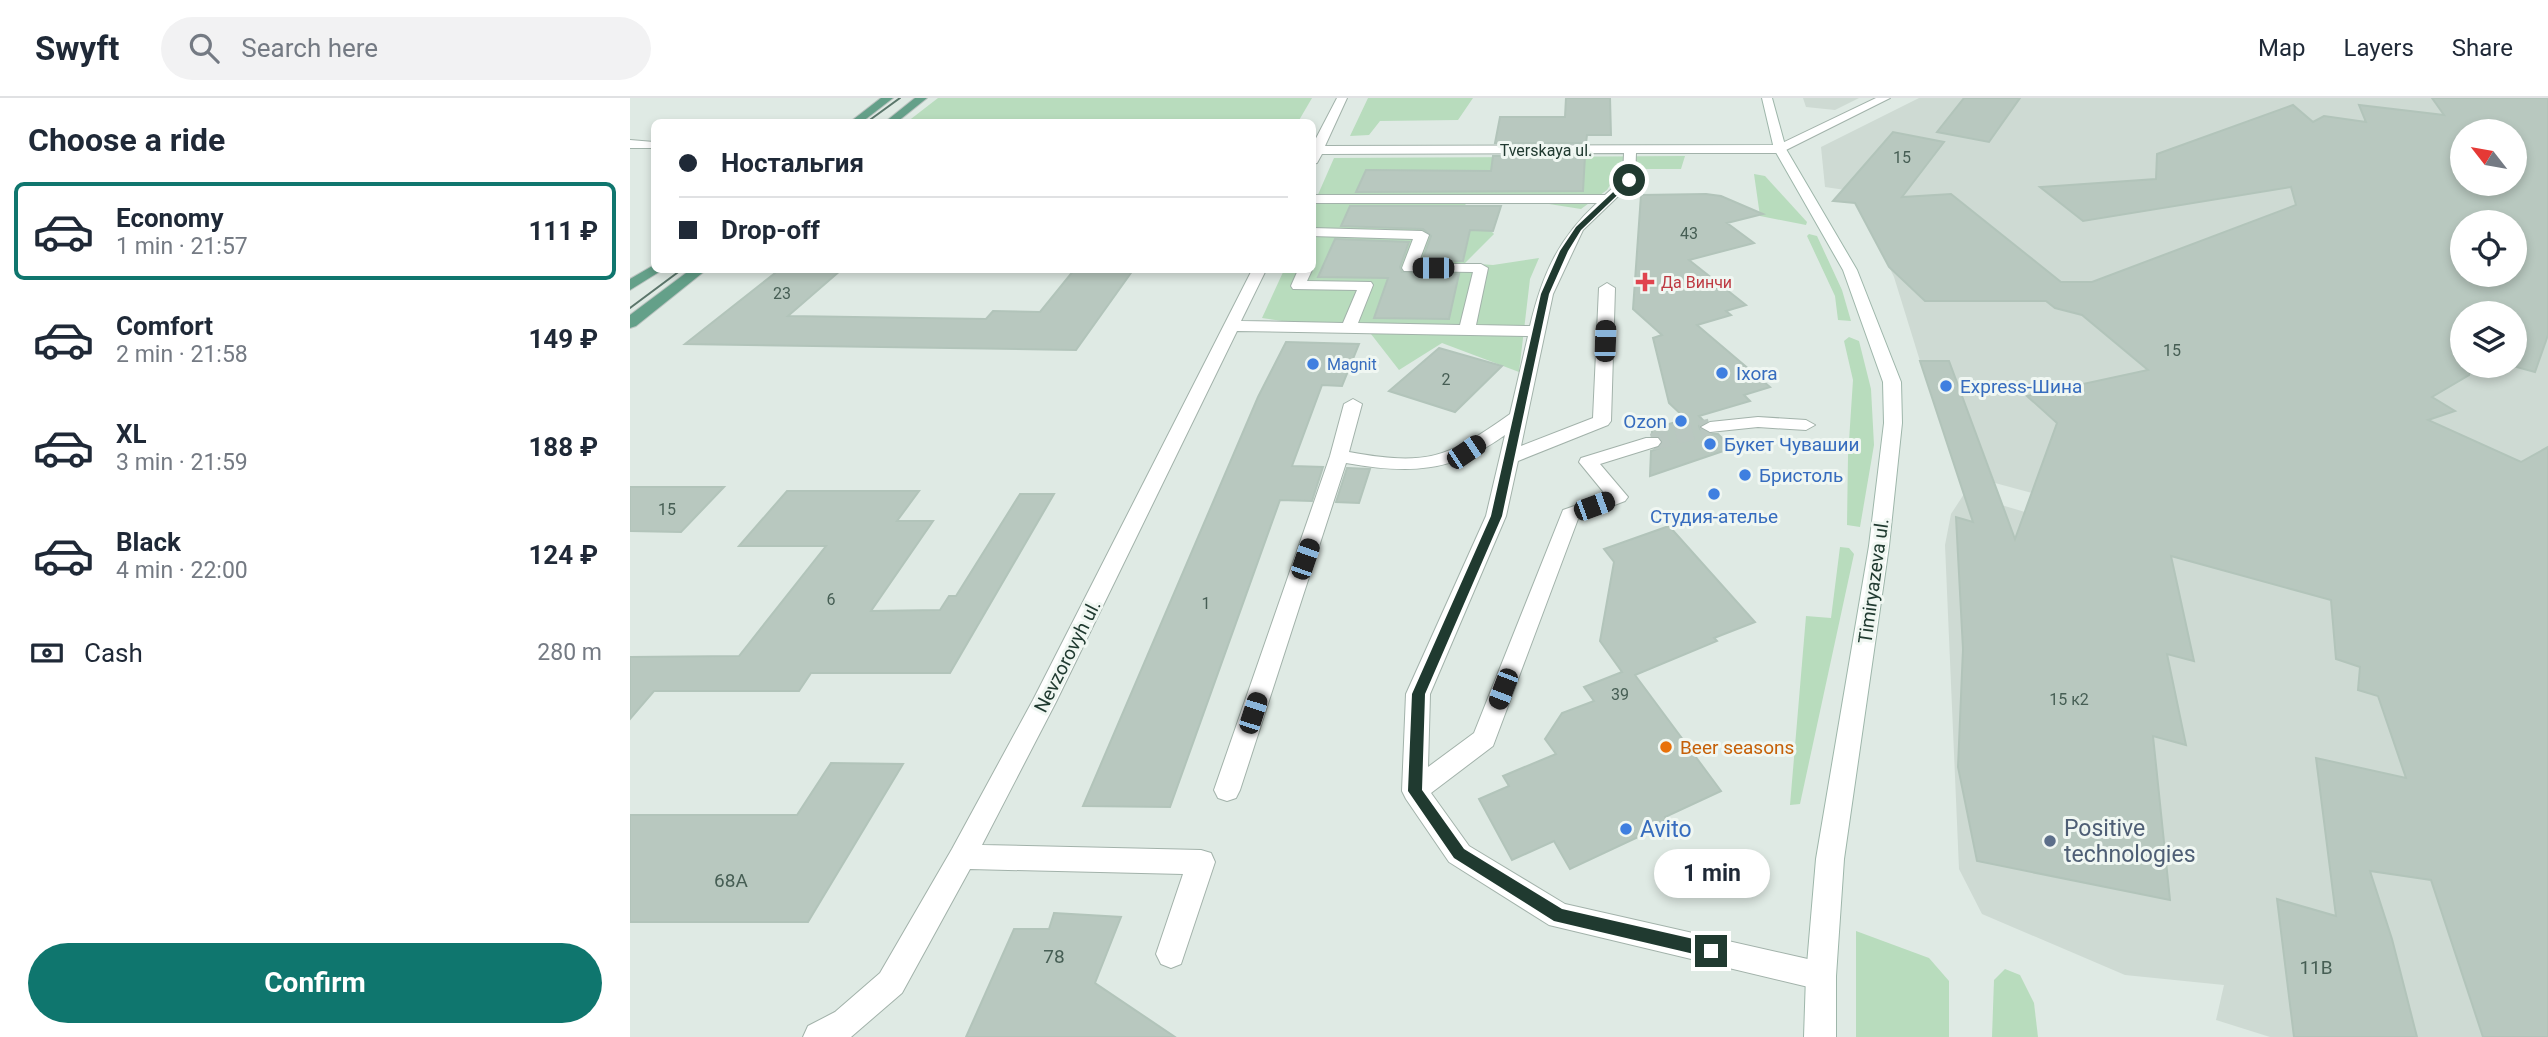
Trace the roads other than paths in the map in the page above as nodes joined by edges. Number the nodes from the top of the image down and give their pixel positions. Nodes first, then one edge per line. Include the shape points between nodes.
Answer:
1 (888, 98) edge
2 (922, 98) edge
3 (1342, 98) edge
4 (1767, 98) edge
5 (1885, 98) edge
6 (859, 119) edge
7 (894, 119) edge
8 (630, 144) edge
9 (651, 145) edge
10 (1780, 149) junction
11 (1316, 150) edge
12 (1630, 150) junction
13 (1316, 154) edge
14 (1316, 199) edge
15 (1609, 199) junction
16 (1317, 236) edge
17 (651, 271) edge
18 (695, 273) edge
19 (1258, 273) edge
20 (1304, 273) edge
21 (630, 286) edge
22 (1606, 288) dead end
23 (630, 323) edge
24 (1231, 326) junction
25 (1348, 330) junction
26 (1467, 330) junction
27 (1538, 331) junction
28 (1353, 404) dead end
29 (1520, 415) junction
30 (1806, 425) dead end
31 (1710, 427) tunnel mouth
32 (1652, 442) tunnel mouth
33 (1339, 456) junction
34 (1510, 457) junction
35 (1227, 790) dead end
36 (1415, 791) junction
37 (962, 857) junction
38 (1171, 954) dead end
39 (1821, 976) junction
40 (833, 1030) edge
41 (1820, 1037) edge

1 - 6 main road
2 - 7 main road
3 - 11 street
4 - 10 street, Timiryazeva ul.
5 - 10 street
8 - 9 street
10 - 12 street, Tverskaya ul.
10 - 39 street, Timiryazeva ul. via 1850,270 1892,382 1893,424 1879,546 1830,859
12 - 13 street, Tverskaya ul.
12 - 15 street via 1629,180
14 - 15 street
15 - 27 street via 1578,228 1564,251 1545,294
16 - 26 street via 1422,235 1409,268 1481,268
17 - 21 main road
18 - 23 main road
19 - 24 street, Nevzorovyh ul.
20 - 25 street via 1298,286 1366,285
22 - 34 street via 1602,421
24 - 25 street
24 - 37 street, Nevzorovyh ul.
25 - 26 street
26 - 27 street
27 - 29 street
28 - 33 street
29 - 33 street via 1466,452 1422,465 1387,465
29 - 34 street
30 - 31 street via 1758,422
32 - 36 street via 1588,462 1618,497 1570,515 1483,739
33 - 35 street
34 - 36 street via 1496,516 1418,694
36 - 39 street via 1459,854 1559,916
37 - 38 street via 1201,862
37 - 40 street, Nevzorovyh ul. via 891,983
39 - 41 street, Timiryazeva ul.

